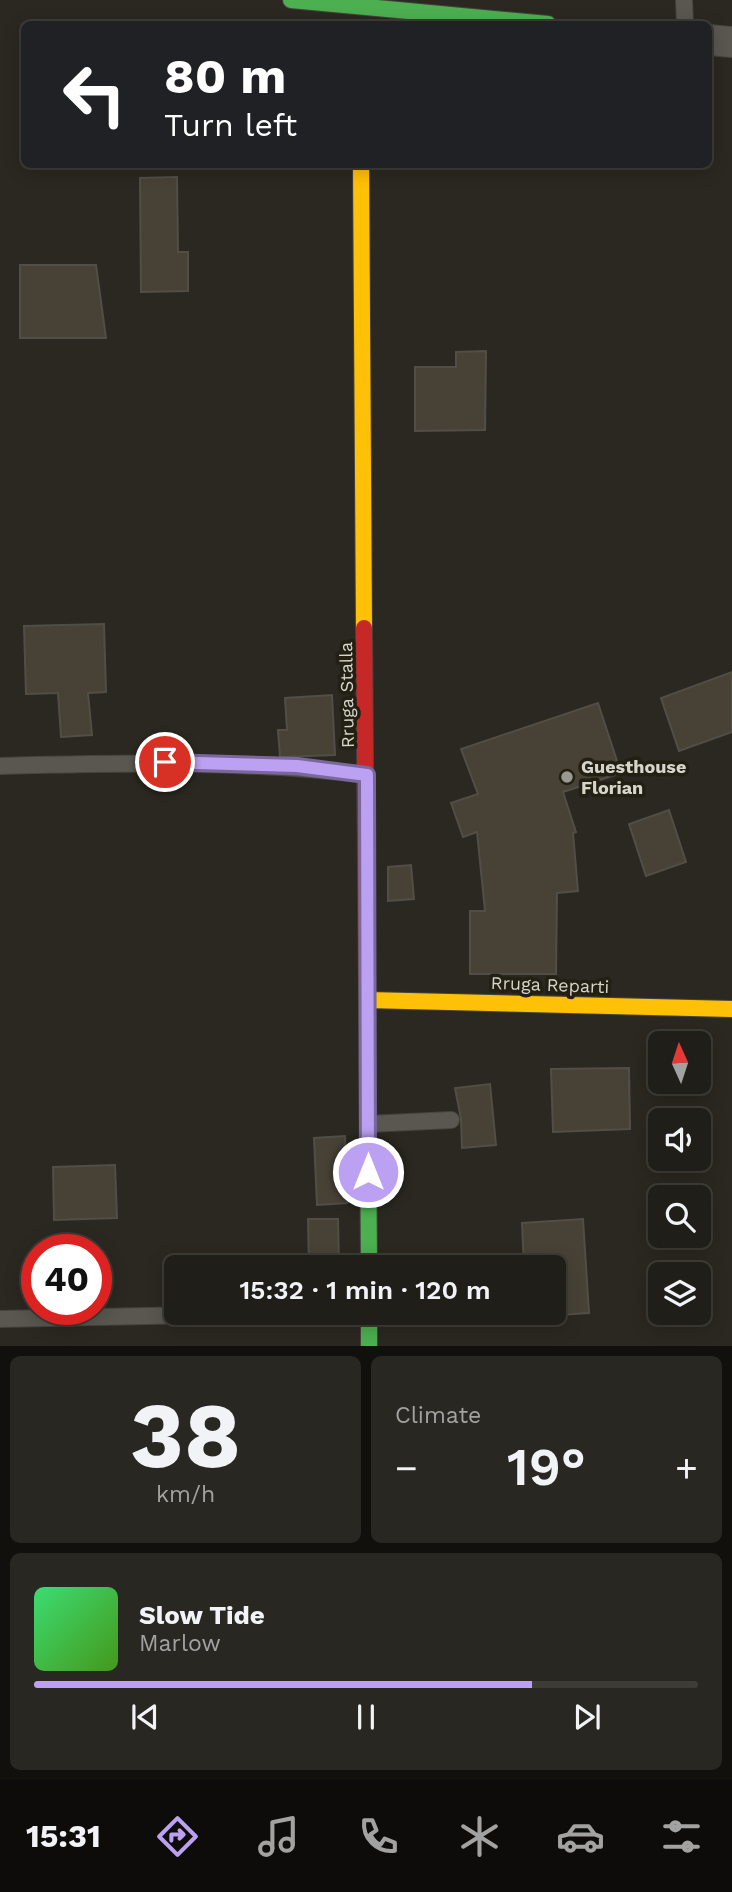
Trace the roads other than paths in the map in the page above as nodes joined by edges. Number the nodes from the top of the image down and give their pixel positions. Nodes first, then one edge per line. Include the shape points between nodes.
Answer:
1 (291, 0) edge
2 (684, 0) edge
3 (371, 9) edge
4 (513, 21) edge
5 (685, 21) edge
6 (712, 40) edge
7 (732, 42) edge
8 (361, 168) edge
9 (0, 766) edge
10 (367, 775) junction
11 (367, 1000) junction
12 (732, 1009) edge
13 (451, 1120) dead end
14 (368, 1124) junction
15 (369, 1255) edge
16 (164, 1316) edge
17 (0, 1319) edge
18 (369, 1325) edge
19 (369, 1346) edge

1 - 3 street
2 - 5 lane
3 - 4 street
6 - 7 street
8 - 10 street, Rruga Stalla
9 - 10 lane via 165,762 297,766
10 - 11 street, Rruga Stalla
11 - 12 street, Rruga Reparti
11 - 14 street, Rruga Stalla
13 - 14 lane
14 - 15 street, Rruga Stalla
16 - 17 lane
18 - 19 street

